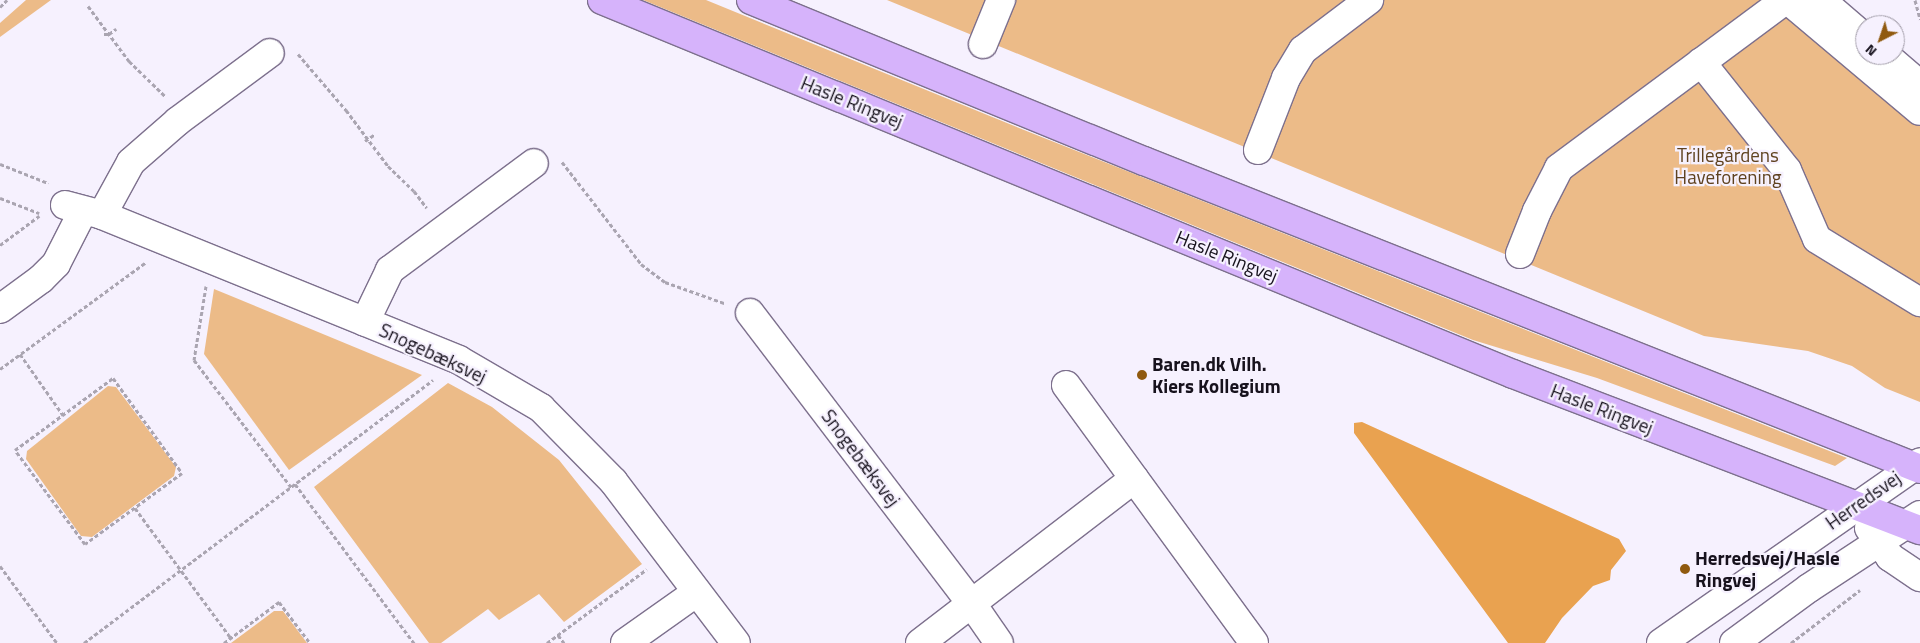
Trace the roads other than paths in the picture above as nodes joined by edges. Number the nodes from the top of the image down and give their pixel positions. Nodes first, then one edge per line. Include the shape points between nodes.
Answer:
1 (602, 0) edge
2 (751, 0) edge
3 (1001, 0) edge
4 (1369, 0) edge
5 (1787, 0) edge
6 (1821, 0) edge
7 (1855, 29) edge
8 (983, 44) dead end
9 (270, 53) road end
10 (1700, 62) junction
11 (1897, 65) edge
12 (1920, 85) edge
13 (1920, 111) edge
14 (1258, 150) dead end
15 (534, 163) road end
16 (83, 210) junction
17 (1520, 254) dead end
18 (1920, 302) edge
19 (0, 309) edge
20 (750, 313) road end
21 (366, 322) junction
22 (1066, 384) dead end
23 (1917, 465) edge
24 (1134, 479) junction
25 (1855, 506) junction
26 (1915, 523) edge
27 (1879, 542) junction
28 (1920, 577) edge
29 (697, 592) junction
30 (972, 604) junction
31 (625, 643) edge
32 (736, 643) edge
33 (920, 643) edge
34 (1000, 643) edge
35 (1254, 643) edge
36 (1661, 643) edge
37 (1734, 643) edge

1 - 25 main road, Hasle Ringvej via 1513,374
2 - 23 main road via 1154,164
3 - 8 street
4 - 14 street via 1303,50 1286,78
5 - 10 street
5 - 13 street
6 - 7 street
9 - 16 street via 184,117 131,162
10 - 17 street via 1559,168
10 - 18 street via 1787,170 1817,239
11 - 12 street
15 - 21 street via 390,270
16 - 19 street via 56,264
16 - 21 street, Snogebæksvej
20 - 30 street, Snogebæksvej
21 - 29 street, Snogebæksvej via 459,360 540,408 613,481
22 - 24 street
23 - 25 street, Herredsvej
24 - 30 street
24 - 35 street
25 - 26 main road, Hasle Ringvej
25 - 27 street
25 - 36 street, Herredsvej
26 - 27 street
27 - 28 street via 1890,557
27 - 37 street
29 - 31 street
29 - 32 street, Snogebæksvej
30 - 33 street
30 - 34 street, Snogebæksvej

